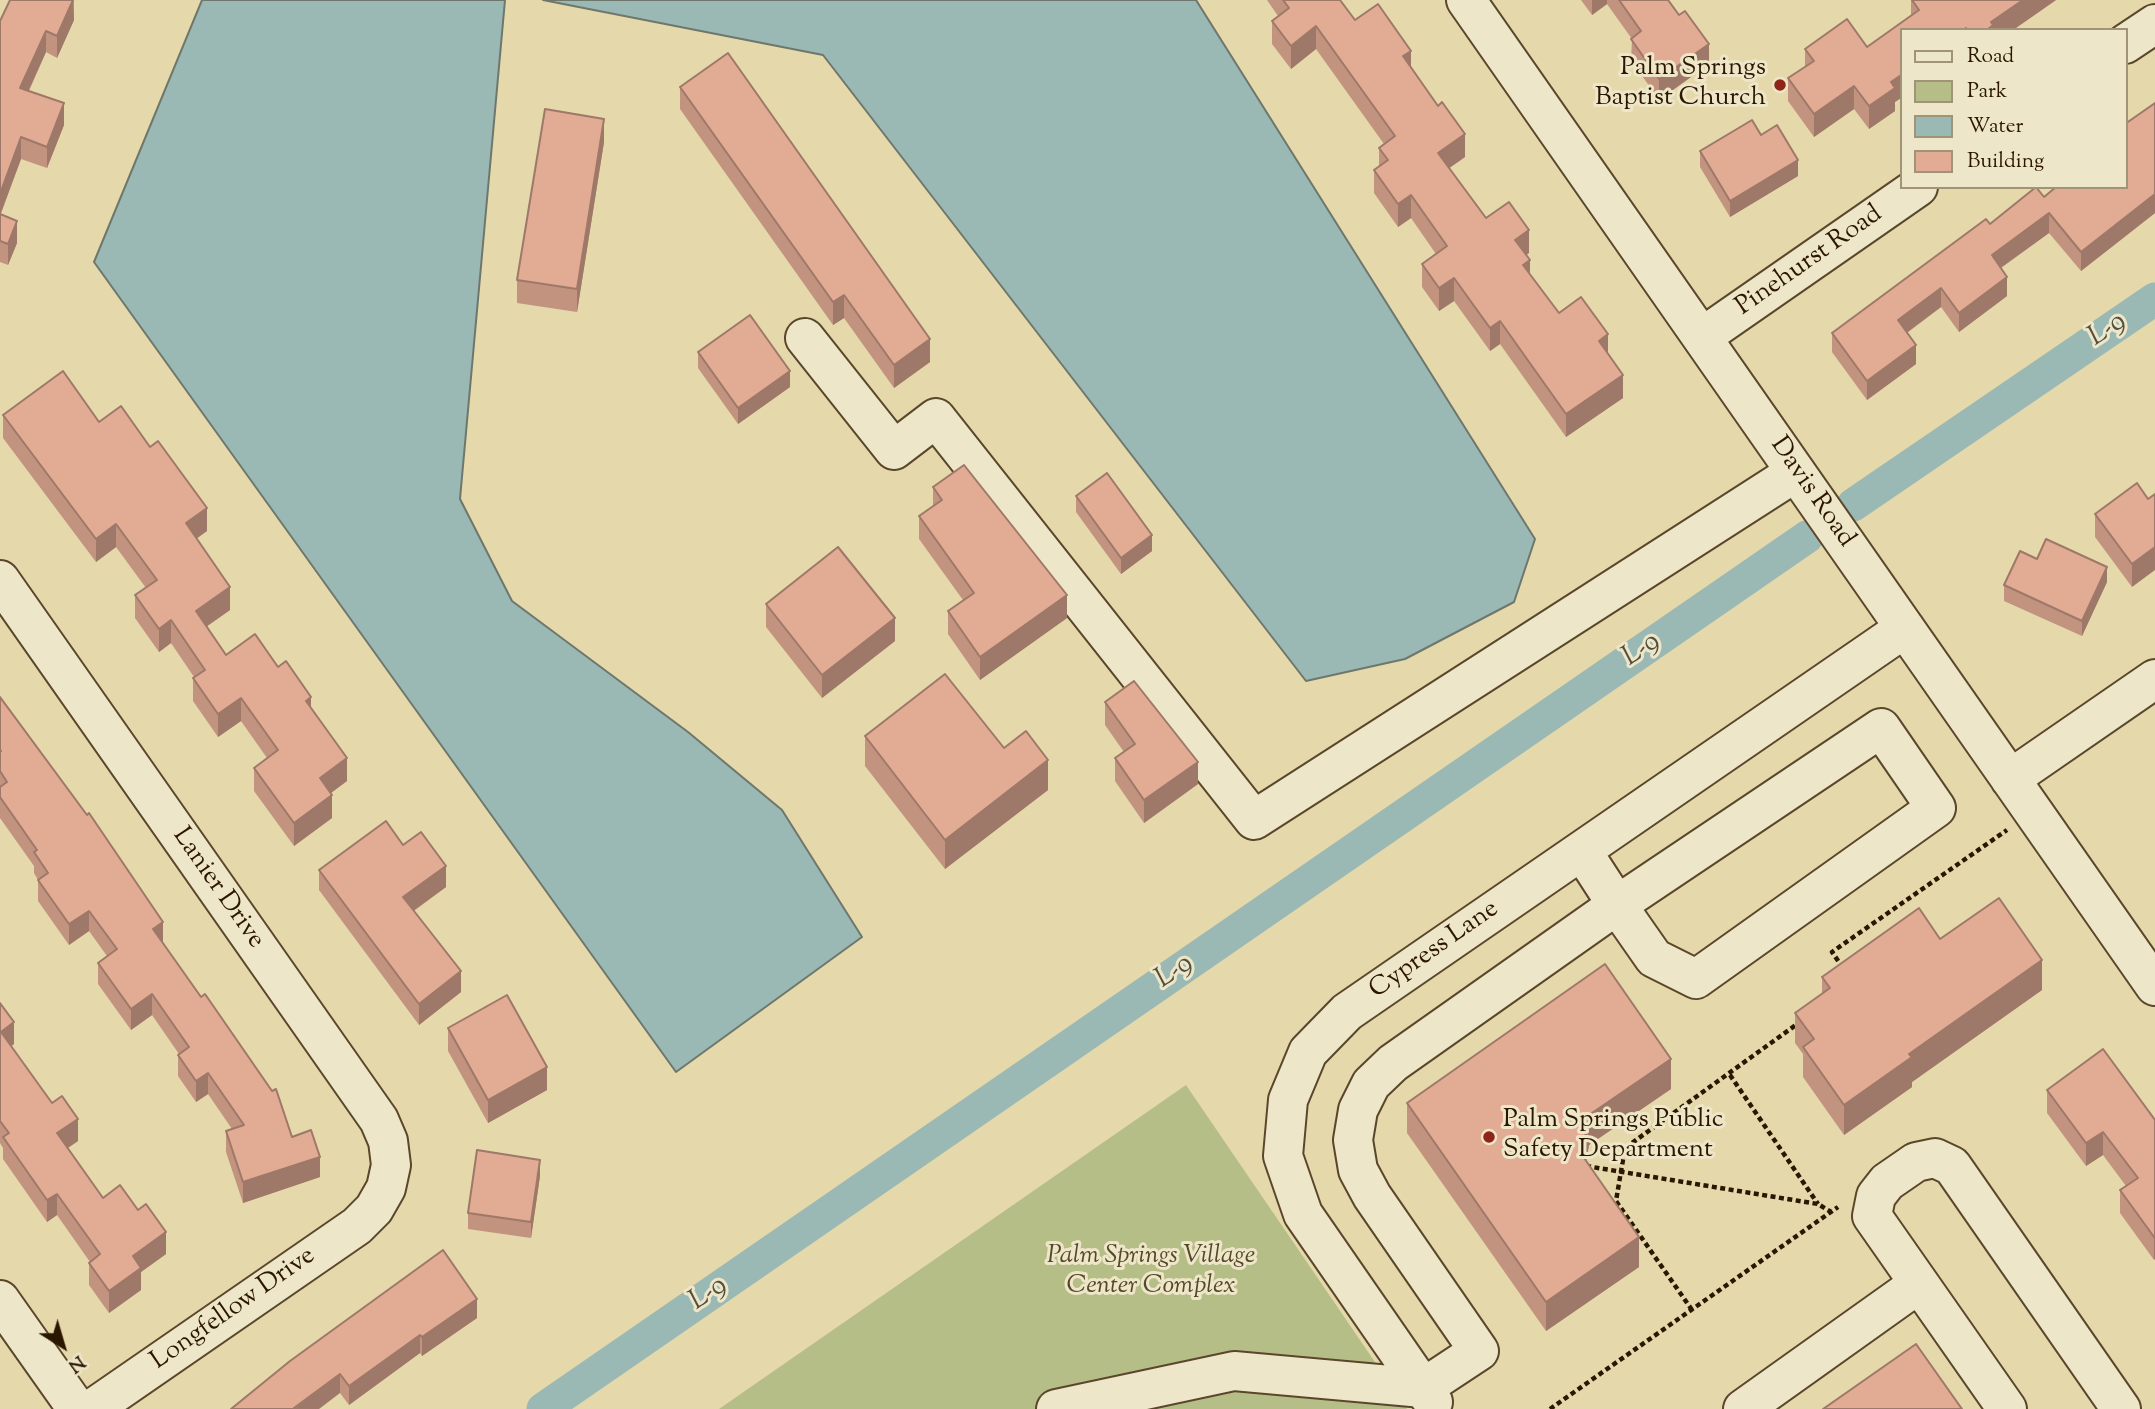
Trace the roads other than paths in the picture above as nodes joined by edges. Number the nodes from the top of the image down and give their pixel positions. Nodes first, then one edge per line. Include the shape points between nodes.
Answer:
1 (1466, 0) edge
2 (2155, 23) edge
3 (2127, 43) edge
4 (1916, 189) edge
5 (1702, 337) junction
6 (805, 338) dead end
7 (1796, 472) junction
8 (0, 580) edge
9 (1905, 628) junction
10 (2155, 679) edge
11 (2010, 779) junction
12 (1582, 850) junction
13 (1617, 905) junction
14 (2155, 986) edge
15 (374, 1209) joint
16 (1917, 1285) junction
17 (0, 1300) edge
18 (1430, 1399) edge
19 (77, 1409) edge
20 (92, 1409) edge
21 (1056, 1409) edge
22 (1743, 1409) edge
23 (2007, 1409) edge
24 (2121, 1409) edge

1 - 5 street, Davis Road
2 - 3 street
4 - 5 street, Pinehurst Road
5 - 7 street, Davis Road
6 - 7 street via 894,450 936,418 1254,820
7 - 9 street, Davis Road
8 - 15 street, Lanier Drive via 379,1120 391,1165 386,1188
9 - 11 street, Davis Road
9 - 12 street, Cypress Lane
10 - 11 street
11 - 14 street, Davis Road
12 - 13 street
12 - 18 street, Cypress Lane via 1347,1012 1308,1052 1288,1100 1283,1156 1303,1214
13 - 13 street via 1881,728 1936,808 1696,979 1654,958
13 - 18 street via 1393,1063 1371,1084 1357,1110 1353,1140 1358,1170 1479,1351
15 - 20 street, Longfellow Drive via 357,1226
16 - 22 street
16 - 23 street
16 - 24 street via 1872,1216 1876,1196 1887,1182 1916,1162 1935,1158 1952,1166
17 - 19 street
18 - 21 street via 1234,1371

